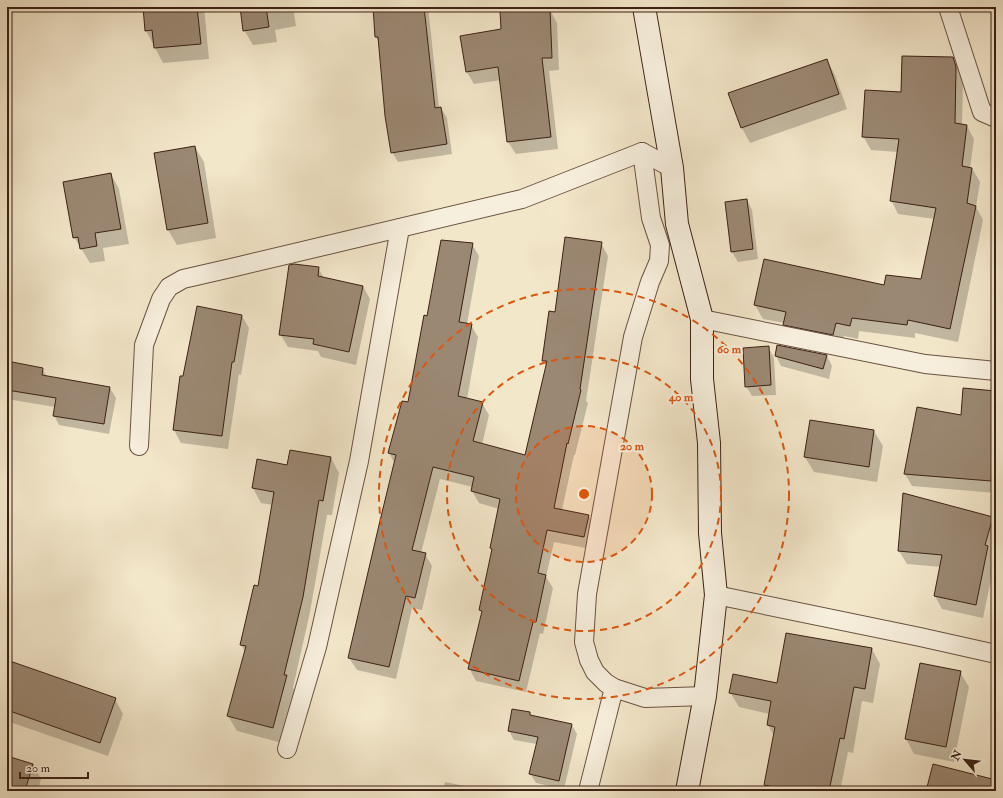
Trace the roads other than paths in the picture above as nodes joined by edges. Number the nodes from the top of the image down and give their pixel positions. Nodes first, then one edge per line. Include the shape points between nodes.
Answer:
1 (644, 7) edge
2 (948, 7) edge
3 (996, 118) edge
4 (642, 152) junction
5 (672, 168) junction
6 (400, 228) junction
7 (702, 320) junction
8 (996, 372) edge
9 (140, 446) dead end
10 (716, 595) junction
11 (996, 654) edge
12 (614, 688) junction
13 (705, 696) junction
14 (287, 749) dead end
15 (588, 791) edge
16 (687, 791) edge

1 - 5 street
2 - 3 street via 982,112
4 - 5 street
4 - 6 street via 522,199
4 - 12 street via 660,253 634,337 587,594 584,642 595,672
5 - 7 street via 677,224
6 - 9 street via 183,279 169,287 161,299 144,344
6 - 14 street via 359,461 317,647
7 - 8 street via 925,364
7 - 10 street via 702,379 709,443 710,532
10 - 11 street
10 - 13 street
12 - 13 street via 645,698
12 - 15 street
13 - 16 street

